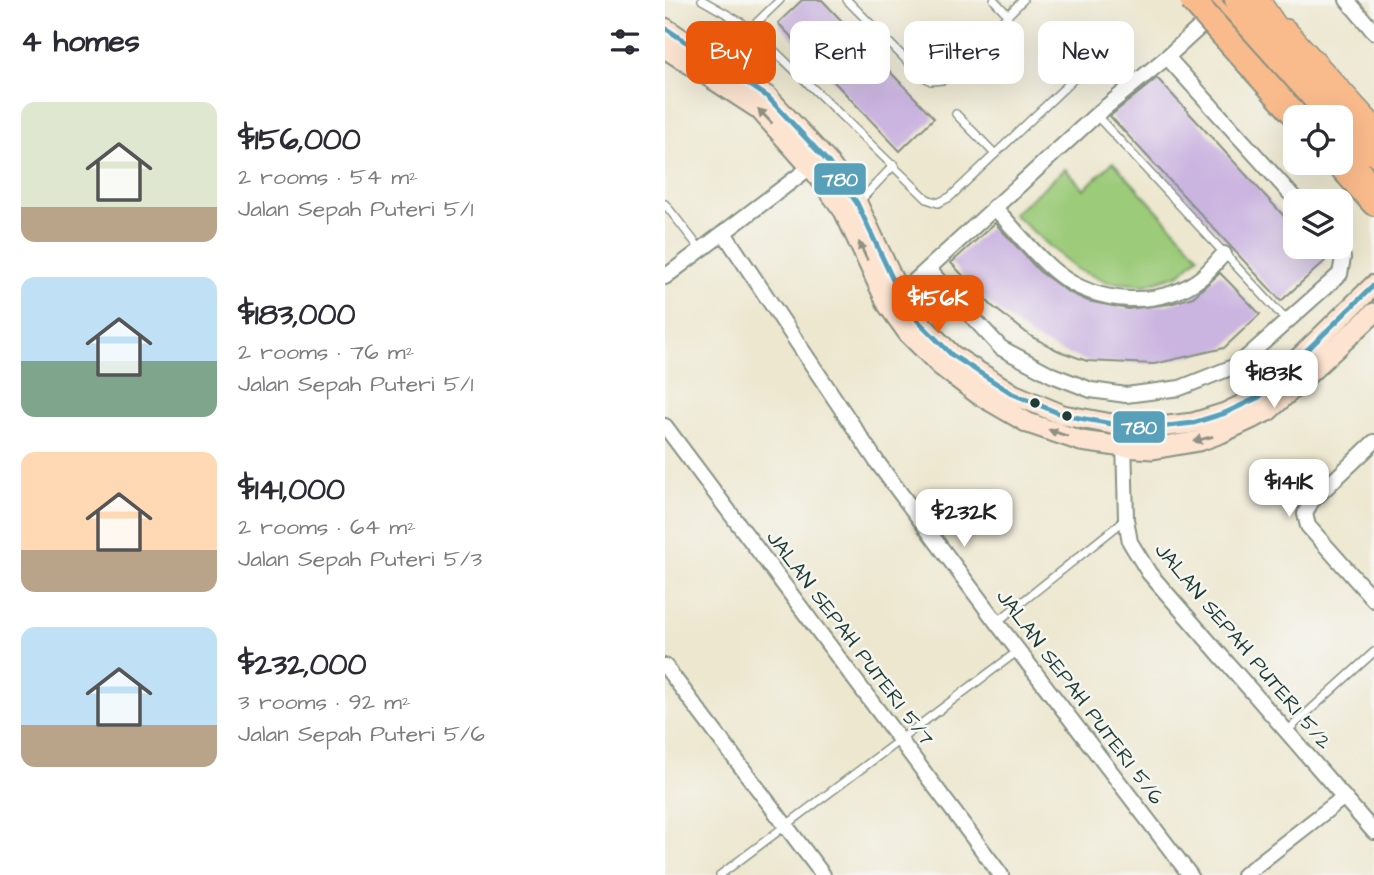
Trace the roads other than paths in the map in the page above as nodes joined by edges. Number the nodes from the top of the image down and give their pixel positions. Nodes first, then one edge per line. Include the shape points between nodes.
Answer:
1 (702, 0) edge
2 (780, 0) edge
3 (847, 0) edge
4 (994, 0) edge
5 (1023, 0) edge
6 (1192, 0) edge
7 (1347, 0) edge
8 (1236, 2) edge
9 (1008, 15) junction
10 (739, 21) edge
11 (758, 21) edge
12 (665, 28) edge
13 (1374, 32) edge
14 (665, 48) edge
15 (776, 52) edge
16 (1167, 57) junction
17 (1068, 84) edge
18 (1286, 105) edge
19 (1309, 105) edge
20 (956, 114) dead end
21 (1096, 116) junction
22 (1374, 127) edge
23 (1374, 145) edge
24 (1374, 153) edge
25 (995, 154) junction
26 (817, 162) junction
27 (1353, 162) edge
28 (894, 165) junction
29 (1353, 166) edge
30 (1353, 170) edge
31 (1374, 180) edge
32 (1286, 189) edge
33 (1374, 192) edge
34 (857, 203) junction
35 (1374, 203) edge
36 (665, 204) edge
37 (994, 207) junction
38 (724, 233) junction
39 (701, 250) junction
40 (1224, 254) junction
41 (1343, 259) edge
42 (929, 270) junction
43 (665, 278) edge
44 (1374, 285) edge
45 (894, 300) junction
46 (1374, 313) edge
47 (1287, 321) junction
48 (665, 426) edge
49 (1123, 426) junction
50 (1374, 442) edge
51 (1124, 447) junction
52 (1126, 519) junction
53 (1374, 600) edge
54 (997, 623) junction
55 (1019, 651) junction
56 (1374, 652) edge
57 (665, 666) edge
58 (1287, 732) junction
59 (900, 740) junction
60 (1344, 797) junction
61 (786, 825) junction
62 (1374, 832) edge
63 (720, 875) edge
64 (823, 875) edge
65 (1001, 875) edge
66 (1191, 875) edge
67 (1244, 875) edge

1 - 10 lane
2 - 11 lane
3 - 9 lane via 931,81 943,80
4 - 9 lane
5 - 9 lane
6 - 18 highway, bridge
7 - 13 street
8 - 16 street
8 - 19 main road
8 - 22 main road
8 - 23 main road via 1299,60
8 - 24 highway
12 - 26 street via 768,97
26 -> 14 street via 759,109
15 - 28 lane
16 - 21 street
16 - 32 street
17 - 25 lane
20 - 25 lane
21 - 37 street
21 - 40 lane
25 - 28 lane via 938,203 927,199
26 - 34 street
26 - 38 street
45 -> 26 street
27 - 31 main road
28 - 34 lane
29 - 33 main road
30 - 35 highway
34 - 45 street
36 - 39 lane
37 - 40 street via 1057,274 1084,290 1118,299 1146,299 1177,289 1201,278
37 - 42 street
38 - 39 street
38 - 54 street, JALAN SEPAH PUTERI 5/6 via 877,462
39 - 43 street
40 - 47 lane
41 - 47 street via 1340,274
42 - 45 street
42 - 47 street via 1001,348 1091,390 1126,395 1180,388 1238,365
44 - 49 street via 1259,397 1193,423
45 - 49 street via 952,355 1013,394 1063,415
51 -> 45 street via 1081,441 1028,423 978,394 908,333
46 -> 51 street via 1268,411 1199,441 1153,449
48 - 59 street, JALAN SEPAH PUTERI 5/7
49 - 51 street, JALAN SEPAH PUTERI 5/2
50 - 53 street via 1311,502 1305,514 1308,526
51 - 52 street, JALAN SEPAH PUTERI 5/2
52 - 54 lane
52 - 58 street, JALAN SEPAH PUTERI 5/2 via 1130,542 1149,573
54 - 55 street, JALAN SEPAH PUTERI 5/6
55 - 59 lane
55 - 66 street, JALAN SEPAH PUTERI 5/6
56 - 58 lane
57 - 61 street
58 - 60 street, JALAN SEPAH PUTERI 5/2
59 - 61 lane
59 - 65 street, JALAN SEPAH PUTERI 5/7
60 - 62 street, JALAN SEPAH PUTERI 5/2
60 - 67 street
61 - 63 lane
61 - 64 street

